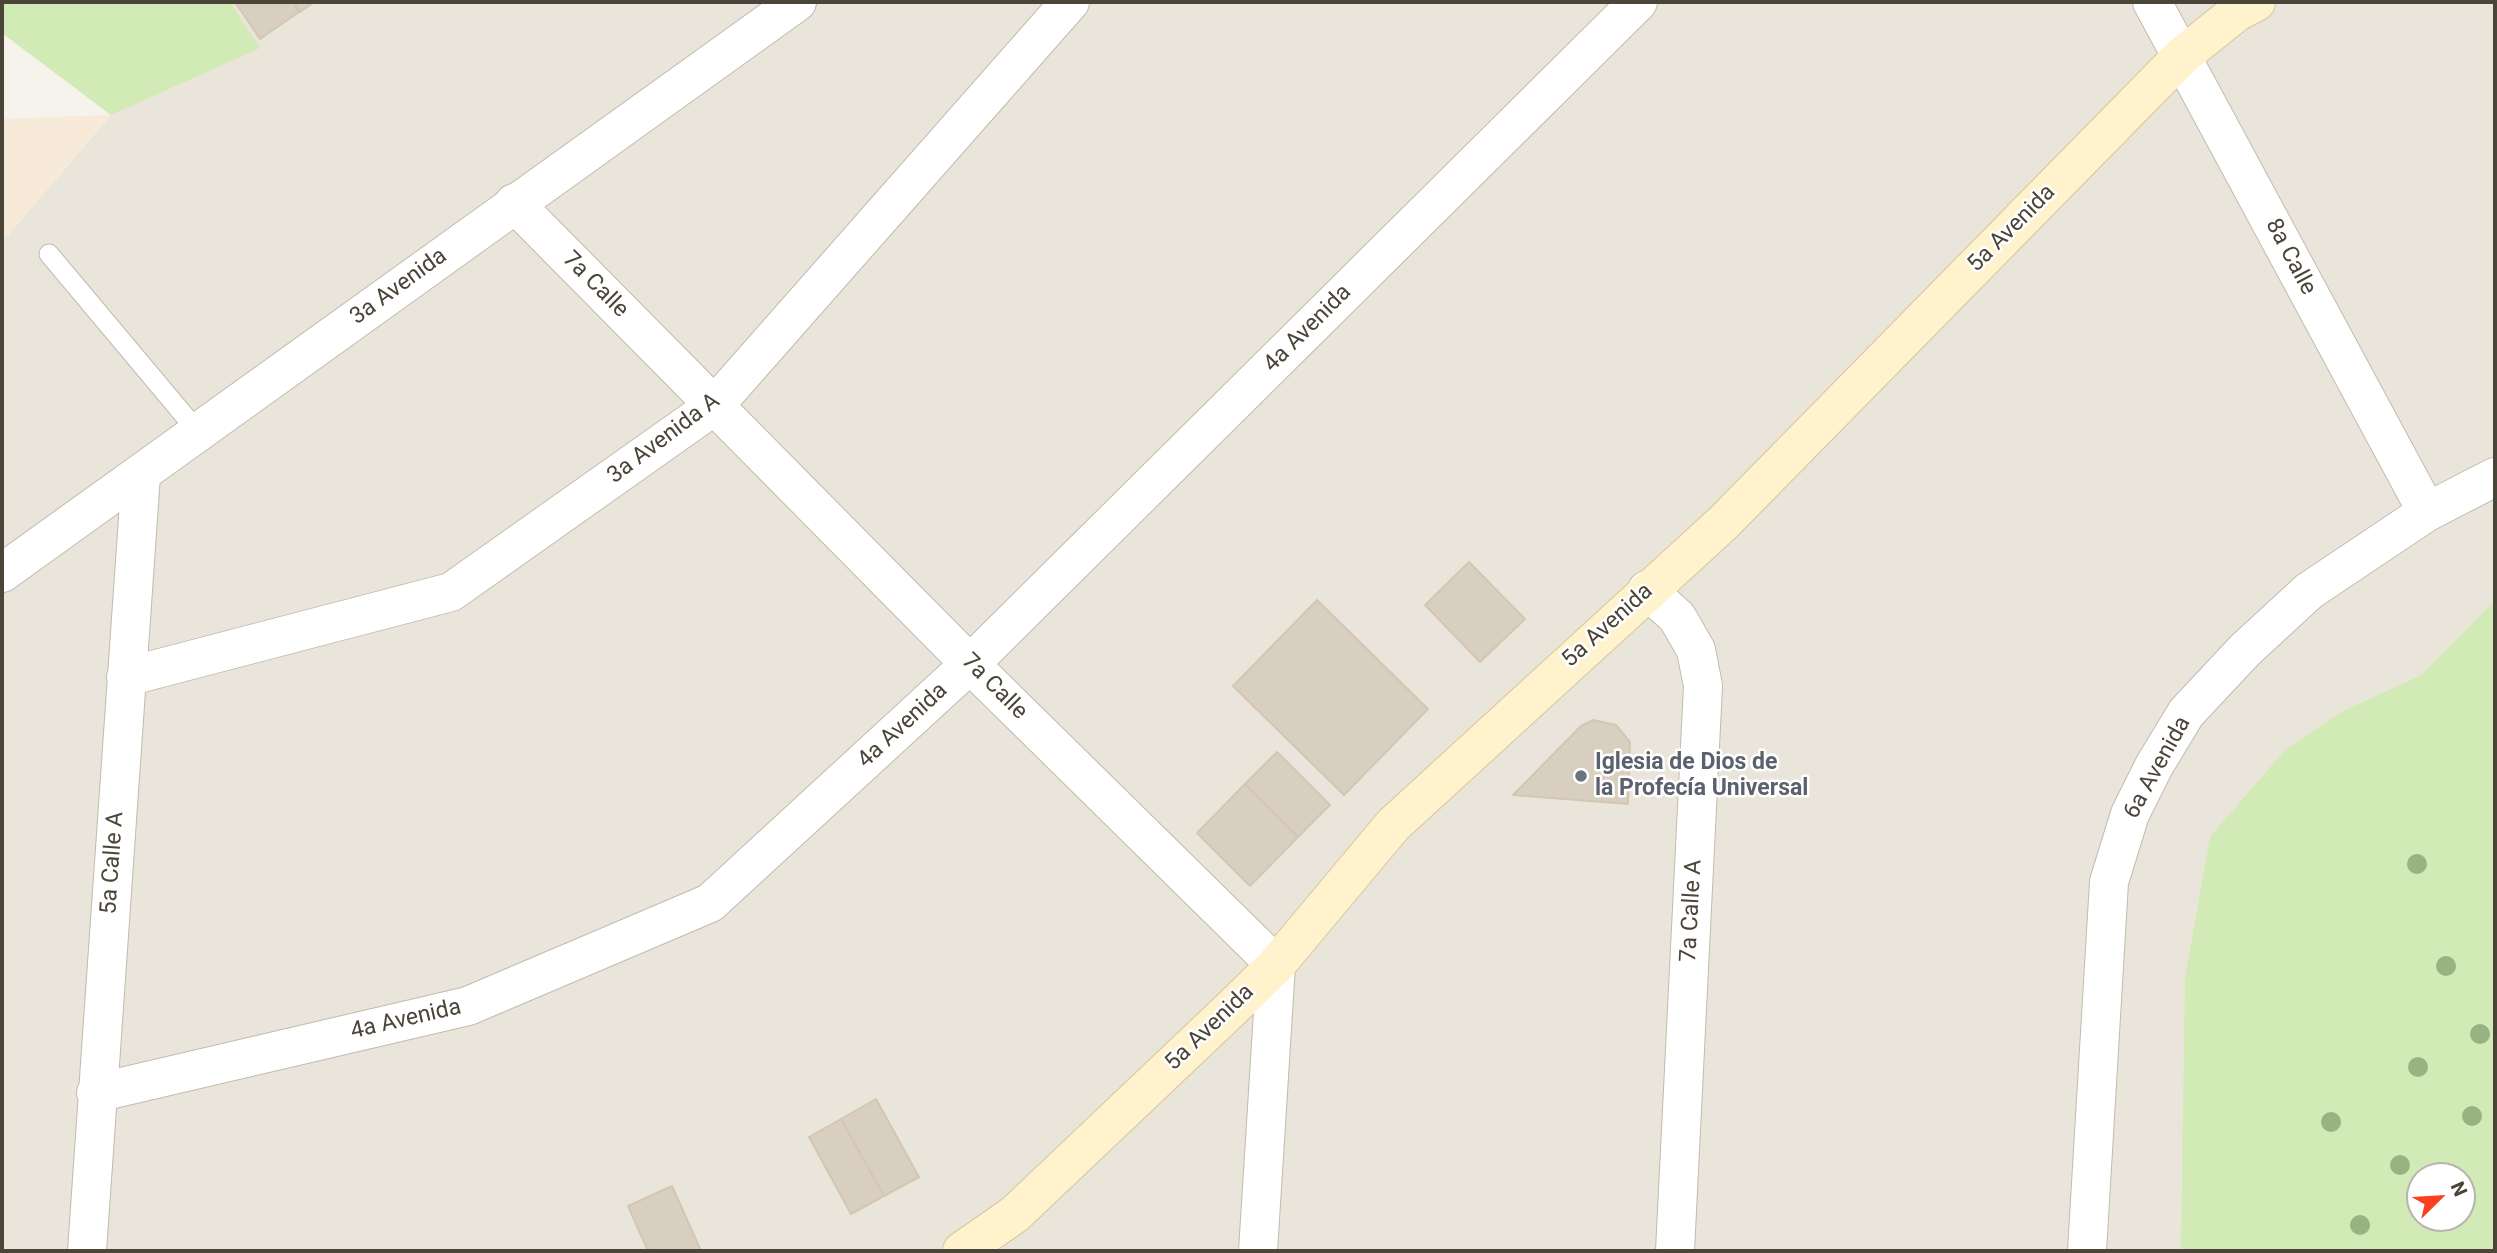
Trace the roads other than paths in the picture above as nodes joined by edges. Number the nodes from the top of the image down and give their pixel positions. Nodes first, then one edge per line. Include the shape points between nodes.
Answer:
1 (797, 2) edge
2 (1070, 2) edge
3 (1638, 2) edge
4 (2152, 2) edge
5 (2256, 2) edge
6 (2182, 56) junction
7 (513, 203) junction
8 (49, 254) dead end
9 (714, 406) junction
10 (198, 433) junction
11 (141, 475) junction
12 (2495, 477) edge
13 (2427, 512) junction
14 (2, 573) edge
15 (1647, 590) junction
16 (971, 664) junction
17 (127, 677) junction
18 (1276, 965) junction
19 (96, 1093) junction
20 (87, 1251) edge
21 (962, 1251) edge
22 (1258, 1251) edge
23 (1675, 1251) edge
24 (2087, 1251) edge

1 - 7 street, 3a Avenida
2 - 9 street, 3a Avenida A
3 - 16 street, 4a Avenida
4 - 6 street, 8a Calle
5 - 6 main road, 5a Avenida
6 - 13 street, 8a Calle
6 - 15 main road, 5a Avenida via 1723,523
7 - 9 street, 7a Calle
7 - 10 street, 3a Avenida
8 - 10 lane
9 - 16 street, 7a Calle
9 - 17 street, 3a Avenida A via 451,592
10 - 11 street, 3a Avenida
11 - 14 street, 3a Avenida
11 - 17 street, 5a Calle A
12 - 13 street, 6a Avenida
13 - 24 street, 6a Avenida via 2309,591 2245,650 2186,713 2130,814 2109,882 2106,909
15 - 18 main road, 5a Avenida via 1393,825
15 - 23 street, 7a Calle A via 1676,617 1696,650 1703,686
16 - 18 street, 7a Calle
16 - 19 street, 4a Avenida via 710,903 468,1006
17 - 19 street, 5a Calle A
18 - 21 main road, 5a Avenida via 1015,1214
18 - 22 street
19 - 20 street, 5a Calle A

